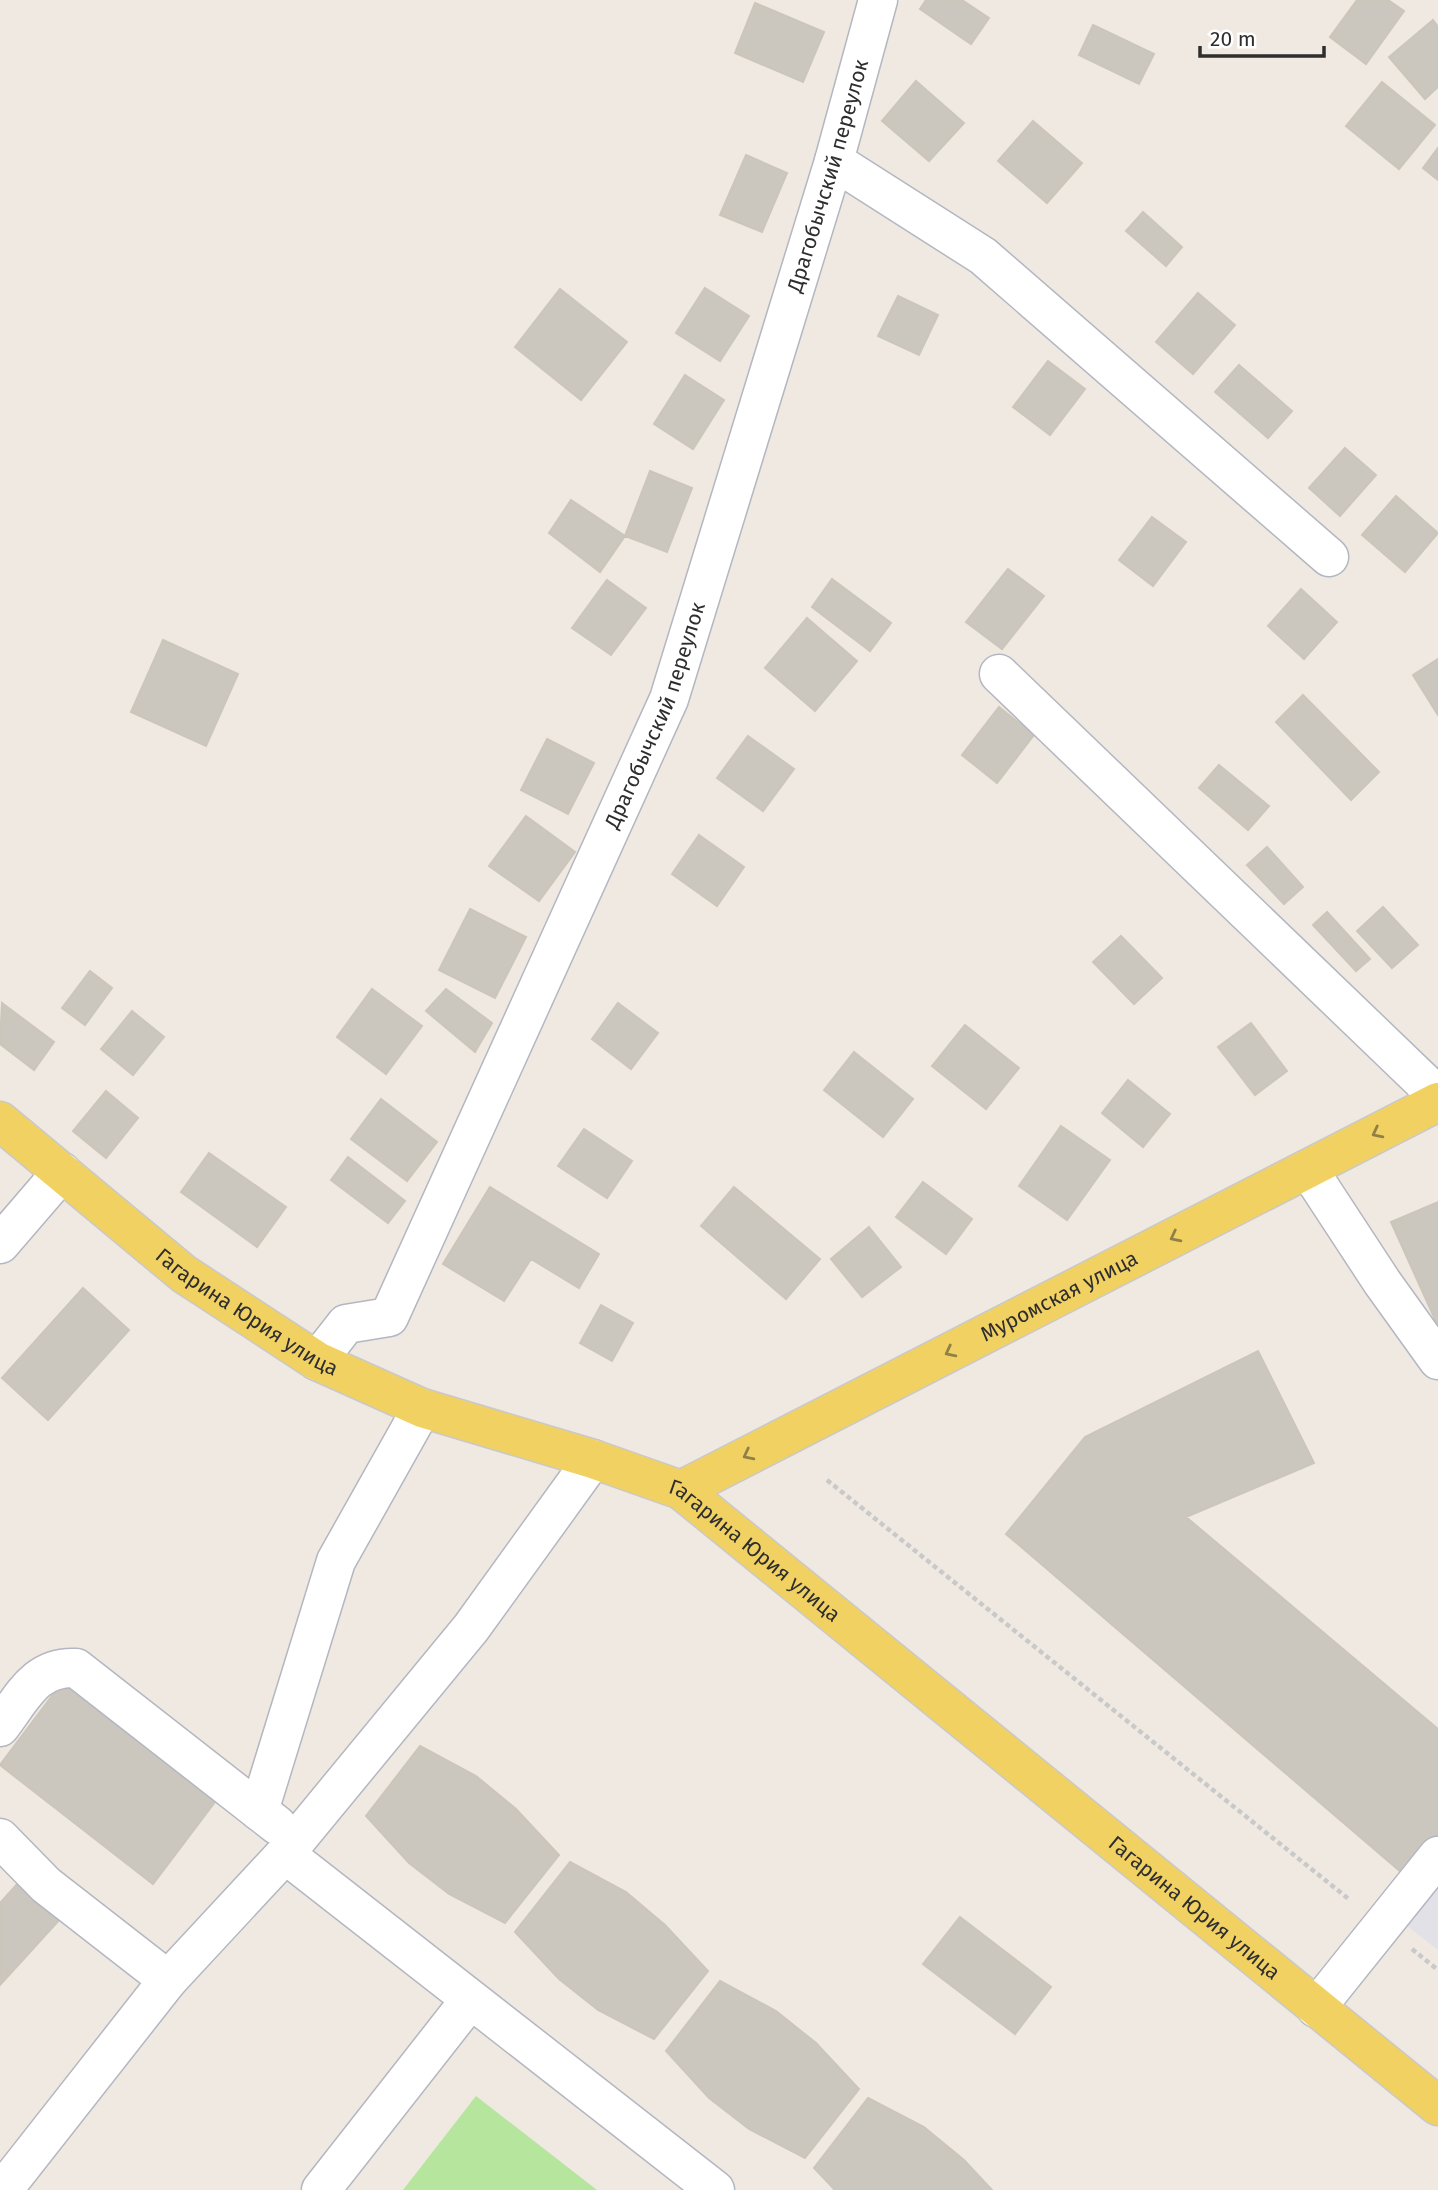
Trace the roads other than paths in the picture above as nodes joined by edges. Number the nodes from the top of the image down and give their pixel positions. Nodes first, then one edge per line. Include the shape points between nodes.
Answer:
1 (878, 0) edge
2 (834, 161) junction
3 (1329, 557) dead end
4 (999, 674) dead end
5 (1438, 1097) edge
6 (1438, 1102) edge
7 (0, 1121) edge
8 (1308, 1169) junction
9 (62, 1171) junction
10 (0, 1244) edge
11 (1438, 1360) edge
12 (317, 1361) junction
13 (422, 1408) junction
14 (593, 1459) junction
15 (681, 1490) junction
16 (0, 1727) edge
17 (259, 1811) junction
18 (0, 1838) edge
19 (291, 1847) junction
20 (1438, 1856) edge
21 (168, 1980) junction
22 (470, 2000) junction
23 (1316, 2008) junction
24 (1438, 2106) edge
25 (3, 2190) edge
26 (321, 2190) edge
27 (715, 2190) edge

1 - 2 street, Драгобычский переулок
2 - 3 street via 983,256
2 - 12 street, Драгобычский переулок via 670,699 389,1317 346,1324
4 - 5 street
6 -> 8 main road, Муромская улица
7 - 9 main road, Гагарина Юрия улица
8 - 11 street
8 -> 15 main road, Муромская улица
9 - 10 street
9 - 12 main road, Гагарина Юрия улица via 184,1274
12 - 13 main road, Гагарина Юрия улица
13 - 14 main road, Гагарина Юрия улица
13 - 17 street via 336,1561
14 - 15 main road, Гагарина Юрия улица
14 - 19 street via 471,1628
15 - 23 main road, Гагарина Юрия улица
16 - 17 street via 37,1679 55,1667 76,1668
17 - 19 street
18 - 21 street via 46,1885
19 - 21 street
19 - 22 street
20 - 23 street
21 - 25 street
22 - 26 street
22 - 27 street
23 - 24 main road, Гагарина Юрия улица

